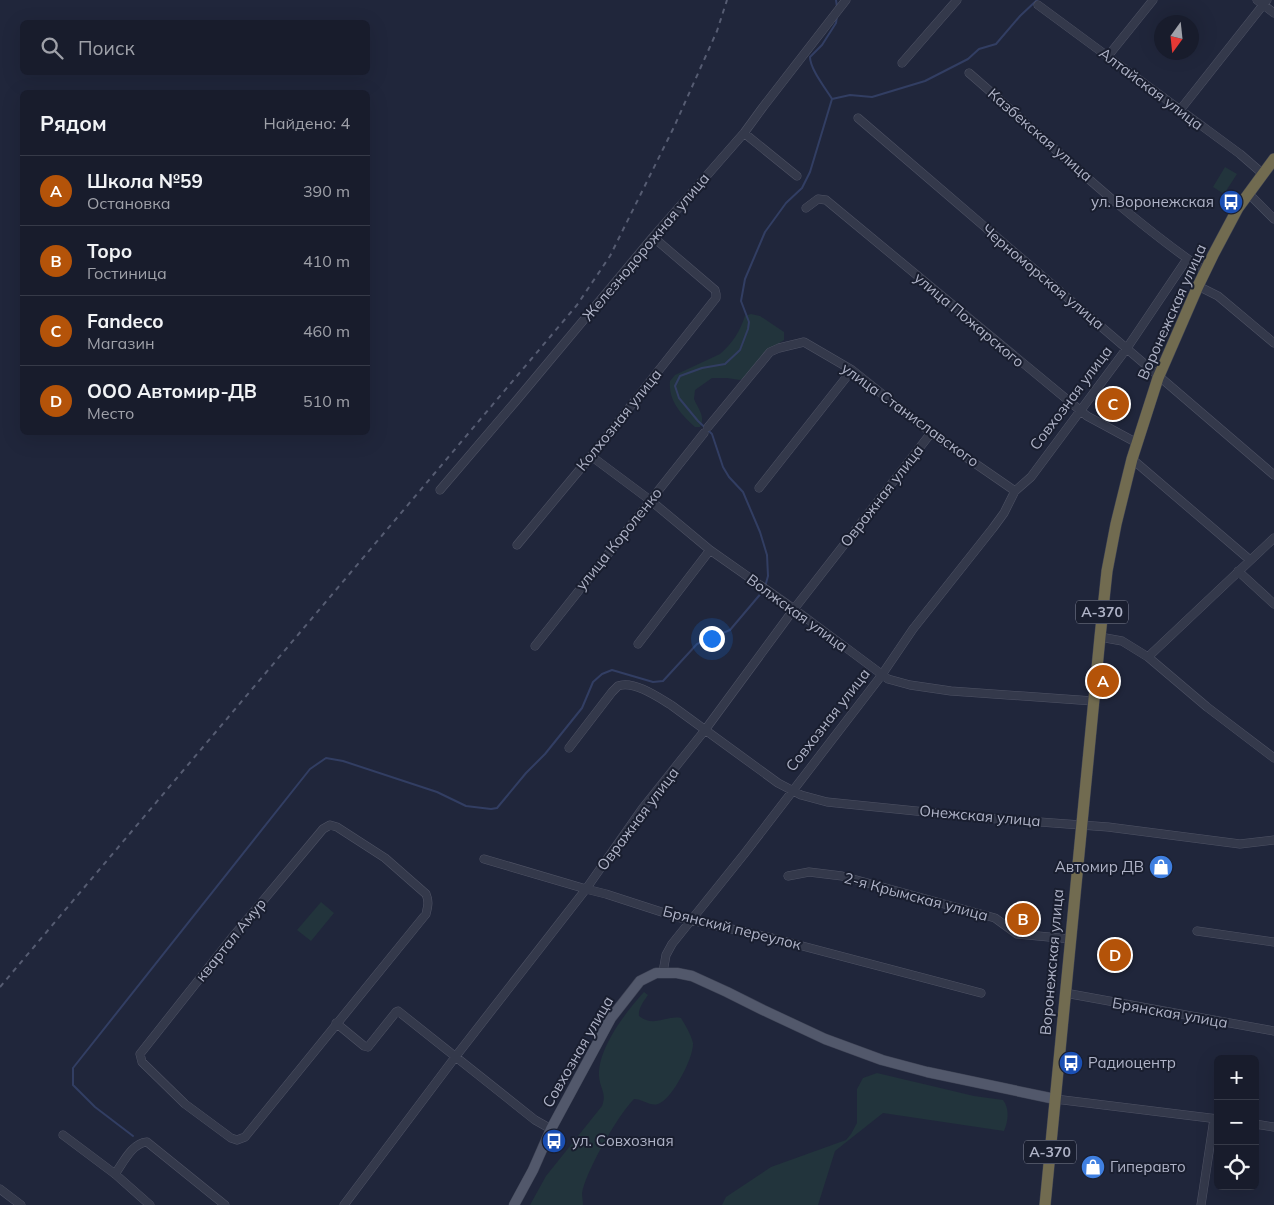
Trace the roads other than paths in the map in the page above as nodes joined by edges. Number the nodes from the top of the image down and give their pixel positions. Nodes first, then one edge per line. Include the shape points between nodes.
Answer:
1 (957, 0) edge
2 (1152, 0) edge
3 (1262, 1) edge
4 (843, 3) edge
5 (1038, 5) dead end
6 (1274, 13) edge
7 (1108, 56) junction
8 (902, 62) dead end
9 (969, 73) dead end
10 (1180, 110) junction
11 (858, 118) dead end
12 (744, 134) junction
13 (1274, 159) edge
14 (1263, 174) junction
15 (797, 176) dead end
16 (1248, 194) junction
17 (806, 208) dead end
18 (1274, 219) edge
19 (652, 237) junction
20 (1187, 259) junction
21 (1205, 272) junction
22 (1198, 286) junction
23 (804, 342) joint
24 (1274, 343) edge
25 (1127, 348) junction
26 (852, 370) junction
27 (1158, 378) junction
28 (1080, 411) junction
29 (931, 433) junction
30 (1137, 443) junction
31 (591, 456) junction
32 (1132, 459) junction
33 (1274, 475) edge
34 (759, 488) dead end
35 (440, 490) dead end
36 (1015, 491) junction
37 (650, 500) junction
38 (1274, 538) edge
39 (518, 545) dead end
40 (710, 550) junction
41 (1250, 560) junction
42 (1238, 571) junction
43 (1274, 604) edge
44 (794, 609) junction
45 (1100, 636) junction
46 (638, 644) dead end
47 (535, 646) dead end
48 (1148, 657) junction
49 (881, 676) junction
50 (1093, 702) junction
51 (705, 730) junction
52 (569, 748) dead end
53 (1274, 758) edge
54 (792, 791) junction
55 (1080, 825) junction
56 (1274, 840) edge
57 (484, 859) dead end
58 (788, 876) dead end
59 (586, 889) junction
60 (691, 921) junction
61 (1198, 931) dead end
62 (1070, 939) junction
63 (1274, 942) edge
64 (663, 972) junction
65 (981, 993) dead end
66 (1065, 994) junction
67 (336, 1023) junction
68 (1274, 1032) edge
69 (456, 1056) junction
70 (1055, 1099) junction
71 (1214, 1119) edge
72 (1259, 1125) edge
73 (1274, 1127) edge
74 (551, 1129) junction
75 (1214, 1130) edge
76 (63, 1135) dead end
77 (115, 1174) junction
78 (0, 1188) edge
79 (21, 1205) edge
80 (150, 1205) edge
81 (225, 1205) edge
82 (344, 1205) edge
83 (514, 1205) edge
84 (1045, 1205) edge
85 (1201, 1205) edge

1 - 8 street
2 - 7 street
3 - 6 street
3 - 10 street
4 - 12 street, Железнодорожная улица
5 - 7 street, Алтайская улица
7 - 10 street, Алтайская улица
9 - 20 street, Казбекская улица via 1130,215
10 - 14 street, Алтайская улица
11 - 25 street, Черноморская улица
12 - 15 street
12 - 19 street, Железнодорожная улица
13 - 14 highway, Воронежская улица / А-370
14 - 16 highway, Воронежская улица / А-370
16 - 18 street
16 - 21 highway, Воронежская улица / А-370
17 - 28 street, улица Пожарского via 818,199 826,200
19 - 31 street, Колхозная улица via 716,294 714,302
19 - 35 street, Железнодорожная улица
20 - 21 street, Казбекская улица
20 - 25 street, Совхозная улица
21 - 22 highway, Воронежская улица / А-370
22 - 24 street via 1218,296
22 - 27 highway, Воронежская улица / А-370
23 - 26 street, улица Станиславского
23 - 37 street, улица Короленко via 770,352
25 - 27 street, Черноморская улица
25 - 28 street, Совхозная улица
26 - 29 street, улица Станиславского
26 - 34 street
27 - 30 highway, Воронежская улица / А-370
27 - 33 street, Черноморская улица
28 - 30 street, улица Пожарского
28 - 36 street, Совхозная улица via 1031,477
29 - 36 street, улица Станиславского
29 - 44 street, Овражная улица
30 - 32 highway, Воронежская улица / А-370
31 - 37 street, Волжская улица
31 - 39 street, Колхозная улица
32 - 41 street
32 - 45 highway, Воронежская улица / А-370 via 1111,549
36 - 49 street, Совхозная улица via 1004,513 913,629
37 - 40 street, Волжская улица
37 - 47 street, улица Короленко
38 - 41 street
40 - 44 street, Волжская улица
40 - 46 street
41 - 42 street
42 - 43 street
42 - 48 street
44 - 49 street, Волжская улица
44 - 51 street, Овражная улица
45 - 48 street via 1126,643
45 - 50 highway, Воронежская улица / А-370
48 - 53 street
49 - 50 street, Волжская улица via 897,682 951,691
49 - 54 street, Совхозная улица
50 - 55 highway, Воронежская улица / А-370
51 - 52 street, Онежская улица via 657,697 623,684 612,692
51 - 54 street, Онежская улица
51 - 59 street, Овражная улица via 642,809
54 - 55 street, Онежская улица via 827,802
54 - 60 street, Совхозная улица
55 - 56 street, Онежская улица via 1240,844
55 - 62 highway, Воронежская улица / А-370
57 - 59 street, Брянский переулок
58 - 62 street, 2-я Крымская улица via 809,872 842,876 995,918 1017,934
59 - 60 street, Брянский переулок
59 - 69 street, Овражная улица
60 - 64 street, Совхозная улица via 672,944
60 - 65 street, Брянский переулок via 772,938
61 - 63 street
62 - 66 highway, Воронежская улица / А-370
64 - 70 main road via 692,976 825,1039 882,1060
64 - 74 main road, Совхозная улица via 640,981 611,1018
66 - 68 street, Брянская улица
66 - 70 highway, Воронежская улица / А-370
67 - 67 street, квартал Амур via 426,914 428,900 426,894 385,858 330,825 323,829 231,939 140,1058 185,1104 237,1140 245,1137
67 - 69 street via 368,1047 398,1011
69 - 74 street
69 - 82 street, Овражная улица
70 - 71 street
70 - 84 highway, Воронежская улица / А-370
72 - 73 street
74 - 83 main road, Совхозная улица
75 - 85 street
76 - 77 street
77 - 80 street
77 - 81 street via 134,1148 147,1142
78 - 79 street

